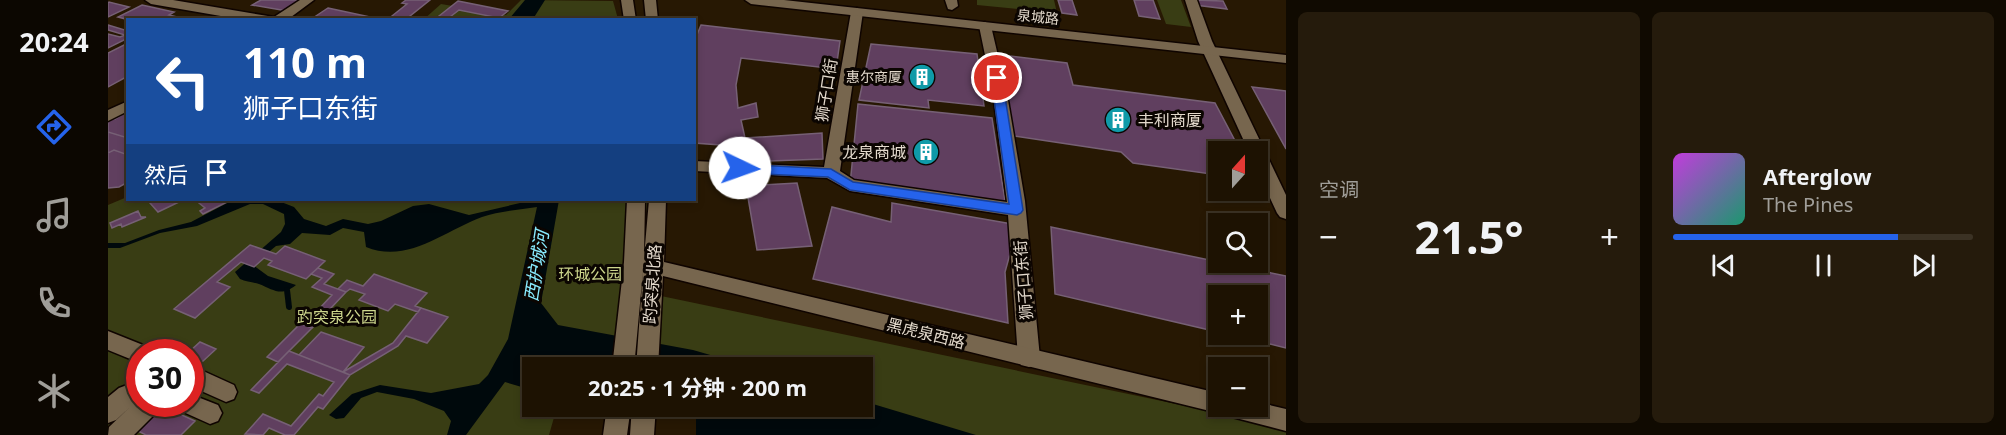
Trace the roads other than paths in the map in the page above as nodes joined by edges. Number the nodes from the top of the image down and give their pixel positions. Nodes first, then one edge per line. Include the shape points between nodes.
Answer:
1 (151, 0) edge
2 (308, 0) edge
3 (627, 0) edge
4 (650, 0) edge
5 (751, 0) edge
6 (1191, 0) edge
7 (857, 12) junction
8 (257, 18) edge
9 (281, 18) edge
10 (630, 18) edge
11 (652, 18) edge
12 (986, 26) junction
13 (1209, 51) junction
14 (1286, 59) edge
15 (126, 106) edge
16 (108, 116) edge
17 (1252, 141) edge
18 (696, 166) edge
19 (831, 173) junction
20 (1268, 175) edge
21 (636, 201) edge
22 (658, 201) edge
23 (1017, 210) junction
24 (1286, 213) edge
25 (644, 265) junction
26 (642, 289) junction
27 (108, 340) edge
28 (126, 348) edge
29 (626, 357) edge
30 (646, 357) edge
31 (1029, 358) junction
32 (204, 385) edge
33 (226, 392) dead end
34 (126, 398) edge
35 (1208, 401) edge
36 (204, 410) edge
37 (210, 413) dead end
38 (1268, 415) edge
39 (131, 417) edge
40 (617, 417) edge
41 (643, 417) edge
42 (1286, 420) edge
43 (117, 426) edge
44 (615, 435) edge
45 (642, 435) edge

1 - 8 street
2 - 9 street
3 - 10 street
4 - 11 street
5 - 7 street, 泉城路
6 - 13 street
7 - 12 street, 泉城路
7 - 19 street, 狮子口街
12 - 13 street, 泉城路
12 - 23 street, 狮子口东街
13 - 14 street, 泉城路
13 - 17 street
15 - 16 street
18 - 19 street
19 - 23 street via 850,185
20 - 24 street
21 - 25 street, 趵突泉北路
22 - 25 street, 趵突泉北路
23 - 31 street, 狮子口东街
25 - 26 street, 趵突泉北路
25 - 31 street, 黑虎泉西路
26 - 29 street
26 - 30 street, 趵突泉北路
27 - 28 street
31 - 35 street, 黑虎泉西路
32 - 33 street
34 - 43 street
36 - 37 street
38 - 42 street
39 - 43 street
40 - 44 street
41 - 45 street

